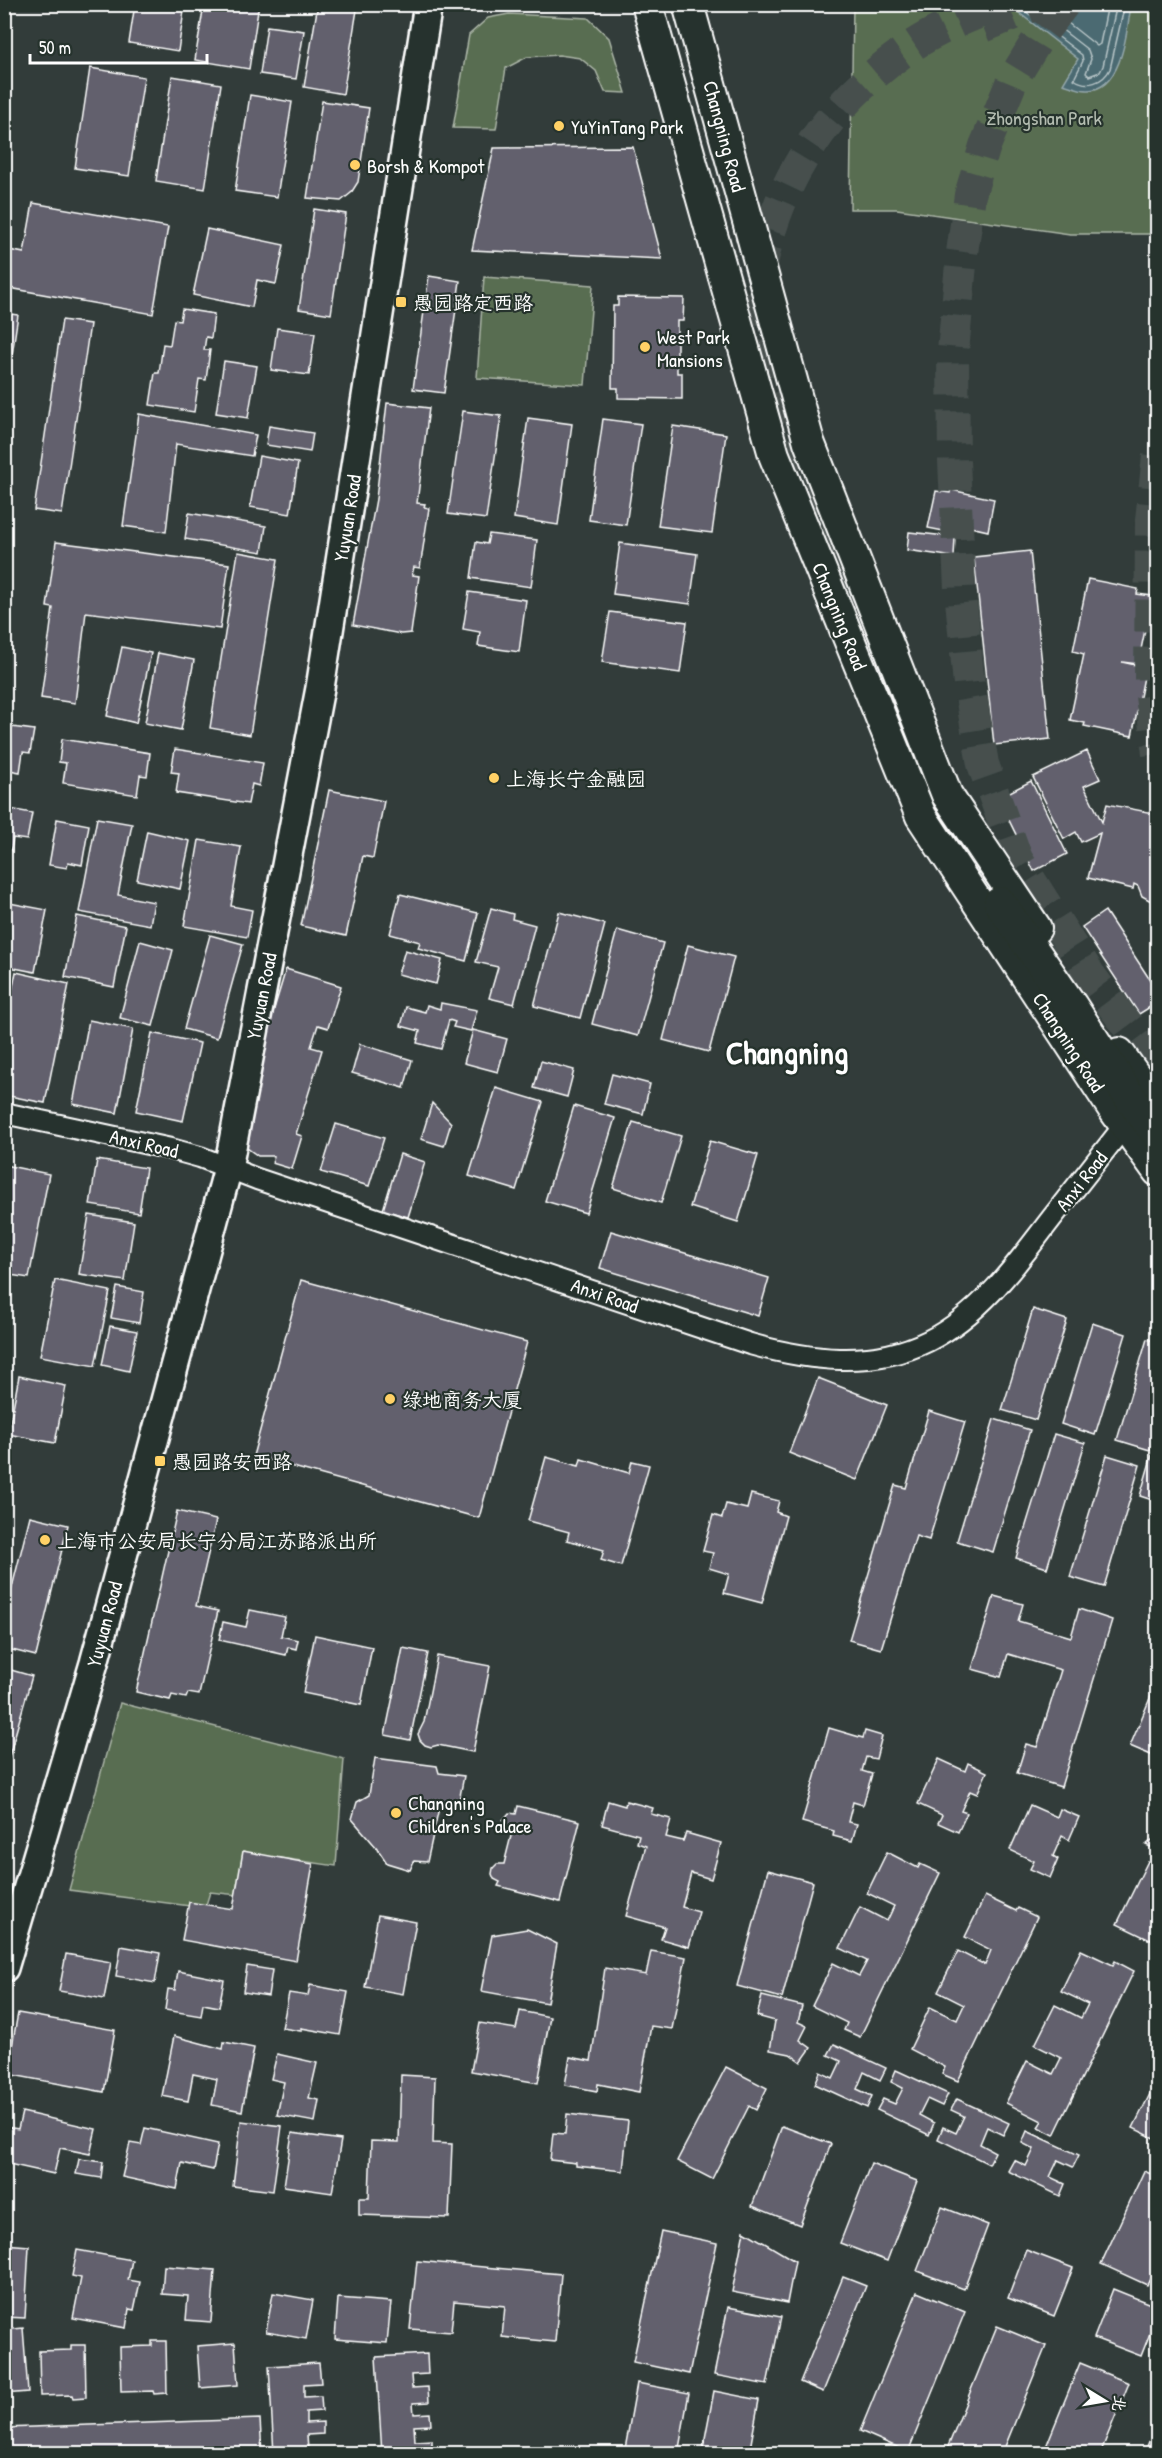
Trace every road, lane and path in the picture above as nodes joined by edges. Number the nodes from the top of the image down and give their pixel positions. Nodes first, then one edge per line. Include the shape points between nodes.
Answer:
1 (428, 4) edge
2 (647, 4) edge
3 (688, 4) edge
4 (1000, 903) tunnel mouth
5 (1158, 1108) edge
6 (4, 1113) edge
7 (1124, 1126) junction
8 (1158, 1134) edge
9 (228, 1168) junction
10 (1158, 1171) edge
11 (4, 1968) edge

1 - 9 main road, Yuyuan Road via 320,688
2 - 7 main road, Changning Road via 774,455 921,816
3 - 5 main road, Changning Road via 809,442 947,795
4 - 8 highway
6 - 9 street, Anxi Road via 171,1149
7 - 9 street, Anxi Road via 1017,1263 956,1323 928,1341 862,1359 822,1359 750,1344
7 - 10 main road, Changning Road
9 - 11 main road, Yuyuan Road via 94,1663

